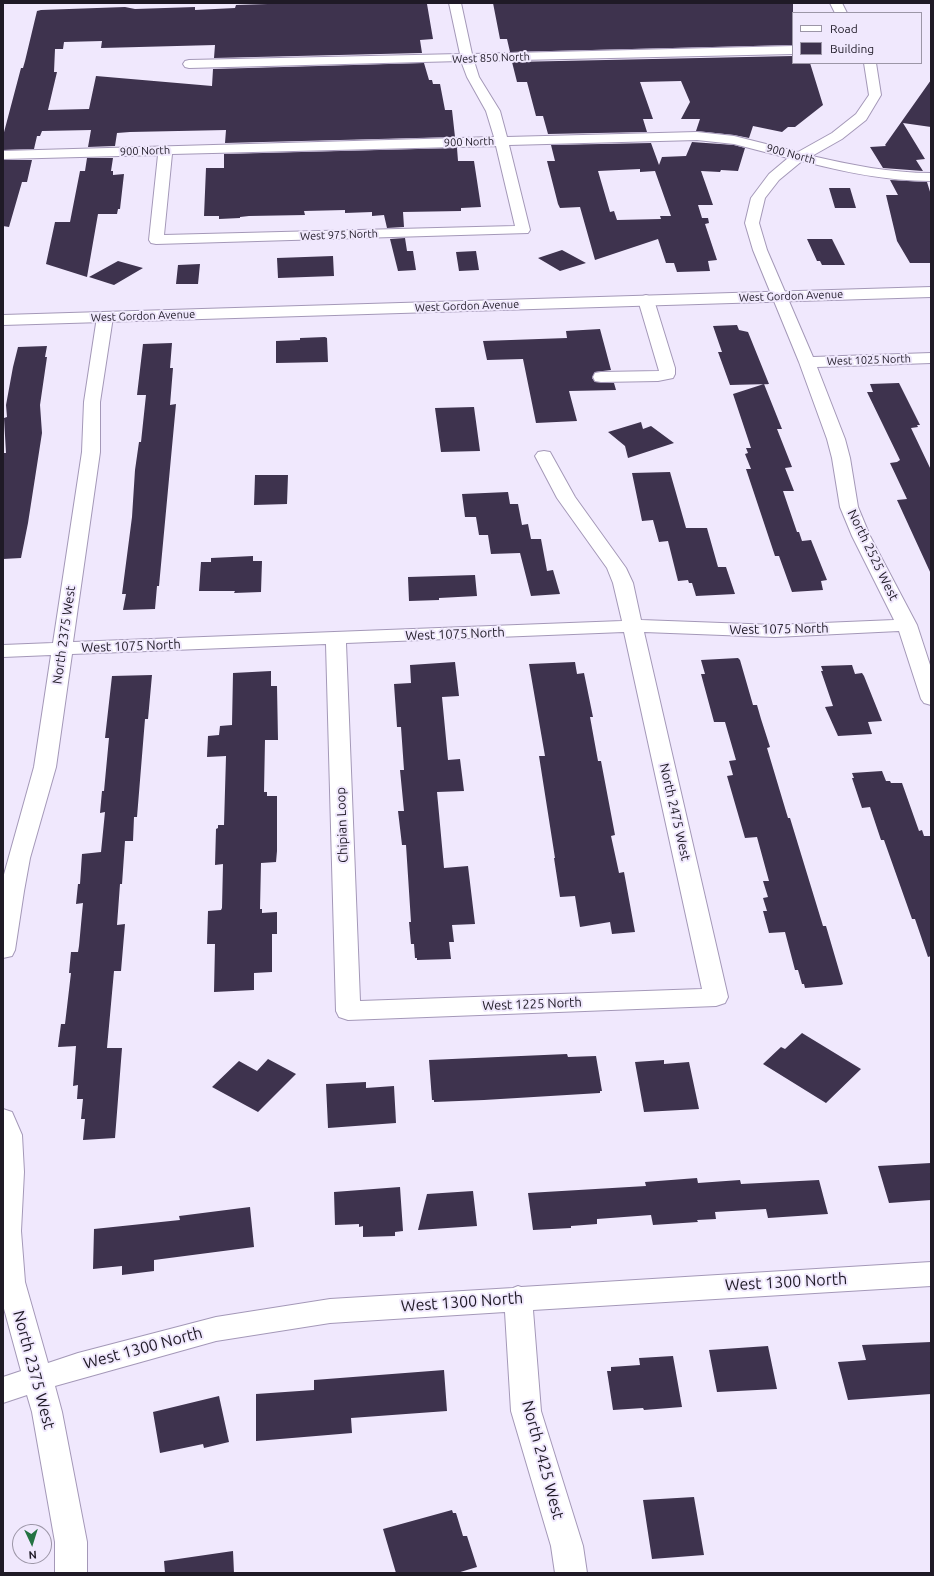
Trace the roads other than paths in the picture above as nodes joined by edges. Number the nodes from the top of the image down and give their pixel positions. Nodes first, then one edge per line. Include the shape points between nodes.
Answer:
1 (455, 3) edge
2 (836, 3) edge
3 (841, 12) edge
4 (792, 50) edge
5 (466, 58) junction
6 (189, 64) dead end
7 (870, 64) edge
8 (502, 142) junction
9 (165, 150) junction
10 (3, 155) edge
11 (800, 157) junction
12 (931, 177) edge
13 (931, 292) edge
14 (780, 296) junction
15 (646, 300) junction
16 (104, 317) junction
17 (3, 320) edge
18 (931, 358) edge
19 (807, 362) junction
20 (601, 377) dead end
21 (544, 456) dead end
22 (907, 625) junction
23 (634, 626) junction
24 (336, 639) junction
25 (62, 648) junction
26 (3, 651) edge
27 (931, 699) edge
28 (3, 950) edge
29 (716, 997) joint
30 (348, 1011) joint
31 (3, 1119) edge
32 (931, 1274) edge
33 (518, 1298) junction
34 (38, 1378) junction
35 (3, 1390) edge
36 (71, 1573) edge
37 (571, 1573) edge

1 - 5 street
2 - 3 street
4 - 5 street, West 850 North
5 - 6 street, West 850 North
5 - 8 street via 473,77 492,111
7 - 11 street, North 2525 West via 875,95 861,117 837,136
8 - 9 street, 900 North
8 - 9 street, West 975 North via 523,230 156,240
8 - 11 street, 900 North via 697,136 734,140
9 - 10 street, 900 North
11 - 12 street, 900 North via 871,172
11 - 14 street, North 2525 West via 774,177 758,198 752,223 760,250
13 - 14 street, West Gordon Avenue
14 - 15 street, West Gordon Avenue
14 - 19 street, North 2525 West
15 - 16 street, West Gordon Avenue
15 - 20 street via 667,374
16 - 17 street, West Gordon Avenue
16 - 25 street, North 2375 West via 92,402 91,452
18 - 19 street, West 1025 North
19 - 22 street, North 2525 West via 838,445 849,507 861,536
21 - 23 street, North 2475 West via 566,498 616,568 623,583
22 - 23 street, West 1075 North via 775,630
22 - 27 street, North 2525 West
23 - 24 street, West 1075 North
23 - 29 street, North 2475 West
24 - 25 street, West 1075 North
24 - 30 street, Chipian Loop
25 - 26 street, West 1075 North
25 - 28 street, North 2375 West via 45,767 15,872
29 - 30 street, West 1225 North
31 - 34 street, North 2375 West via 9,1135 7,1231 11,1282
32 - 33 street, West 1300 North
33 - 34 street, West 1300 North via 330,1311 216,1329
33 - 37 street, North 2425 West via 526,1412 567,1546
34 - 35 street, West 1300 North
34 - 36 street, North 2375 West via 72,1542

